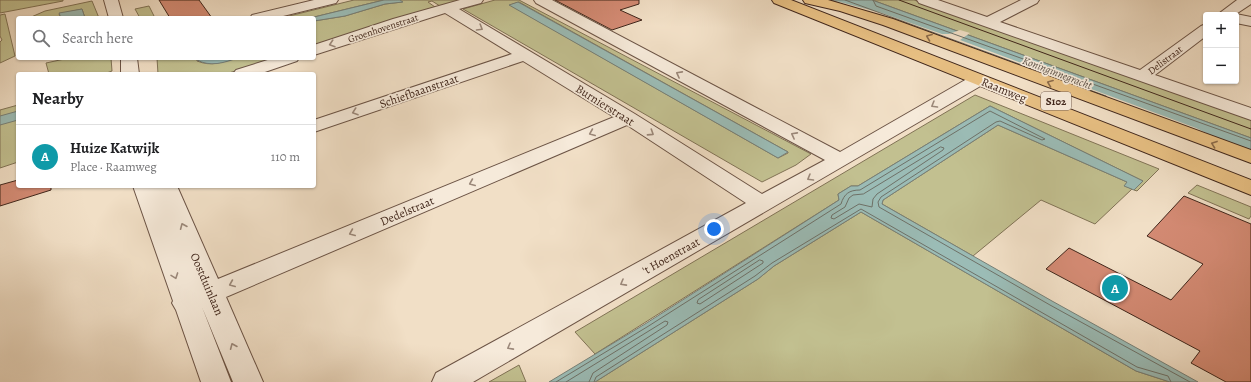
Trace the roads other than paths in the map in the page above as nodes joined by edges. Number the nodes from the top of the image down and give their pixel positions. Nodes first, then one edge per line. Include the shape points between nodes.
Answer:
1 (111, 0) edge
2 (331, 0) edge
3 (476, 0) edge
4 (541, 0) edge
5 (779, 0) edge
6 (798, 0) edge
7 (810, 0) edge
8 (924, 0) edge
9 (1032, 0) edge
10 (1246, 0) edge
11 (447, 8) junction
12 (1228, 12) edge
13 (115, 16) edge
14 (265, 16) edge
15 (1239, 19) edge
16 (988, 22) junction
17 (1251, 22) edge
18 (1203, 31) edge
19 (316, 49) edge
20 (525, 55) junction
21 (129, 60) edge
22 (285, 60) edge
23 (130, 72) edge
24 (248, 72) edge
25 (1143, 76) junction
26 (978, 80) junction
27 (1251, 114) edge
28 (628, 118) junction
29 (316, 125) edge
30 (1251, 157) edge
31 (840, 160) junction
32 (1251, 177) edge
33 (145, 188) edge
34 (167, 188) edge
35 (1251, 188) edge
36 (762, 204) junction
37 (211, 292) junction
38 (185, 303) junction
39 (216, 382) edge
40 (248, 382) edge
41 (447, 382) edge

1 - 13 street
2 - 14 street
3 - 11 street, Groenhovenstraat
31 -> 4 street
5 - 26 main road, Raamweg / S102
6 - 32 main road, Raamweg / S102
30 -> 7 main road via 888,22
8 - 16 street
9 - 16 street
10 - 12 street
11 -> 19 street, Groenhovenstraat
11 -> 20 street, Burnierstraat
15 - 17 street
16 - 25 street
18 - 25 street, Delistraat
20 - 28 street, Burnierstraat
20 -> 29 street, Schiefbaanstraat
21 - 23 street
22 - 24 street
25 - 27 street
26 -> 31 street, 't Hoenstraat
26 - 35 main road, Raamweg / S102
28 -> 36 street, Burnierstraat
28 -> 37 street, Dedelstraat
31 -> 36 street, 't Hoenstraat
33 -> 38 street, Oostduinlaan
37 -> 34 street, Oostduinlaan
36 -> 41 street, 't Hoenstraat
37 - 38 street, Dedelstraat
40 -> 37 street, Oostduinlaan
38 - 39 street, Oostduinlaan

